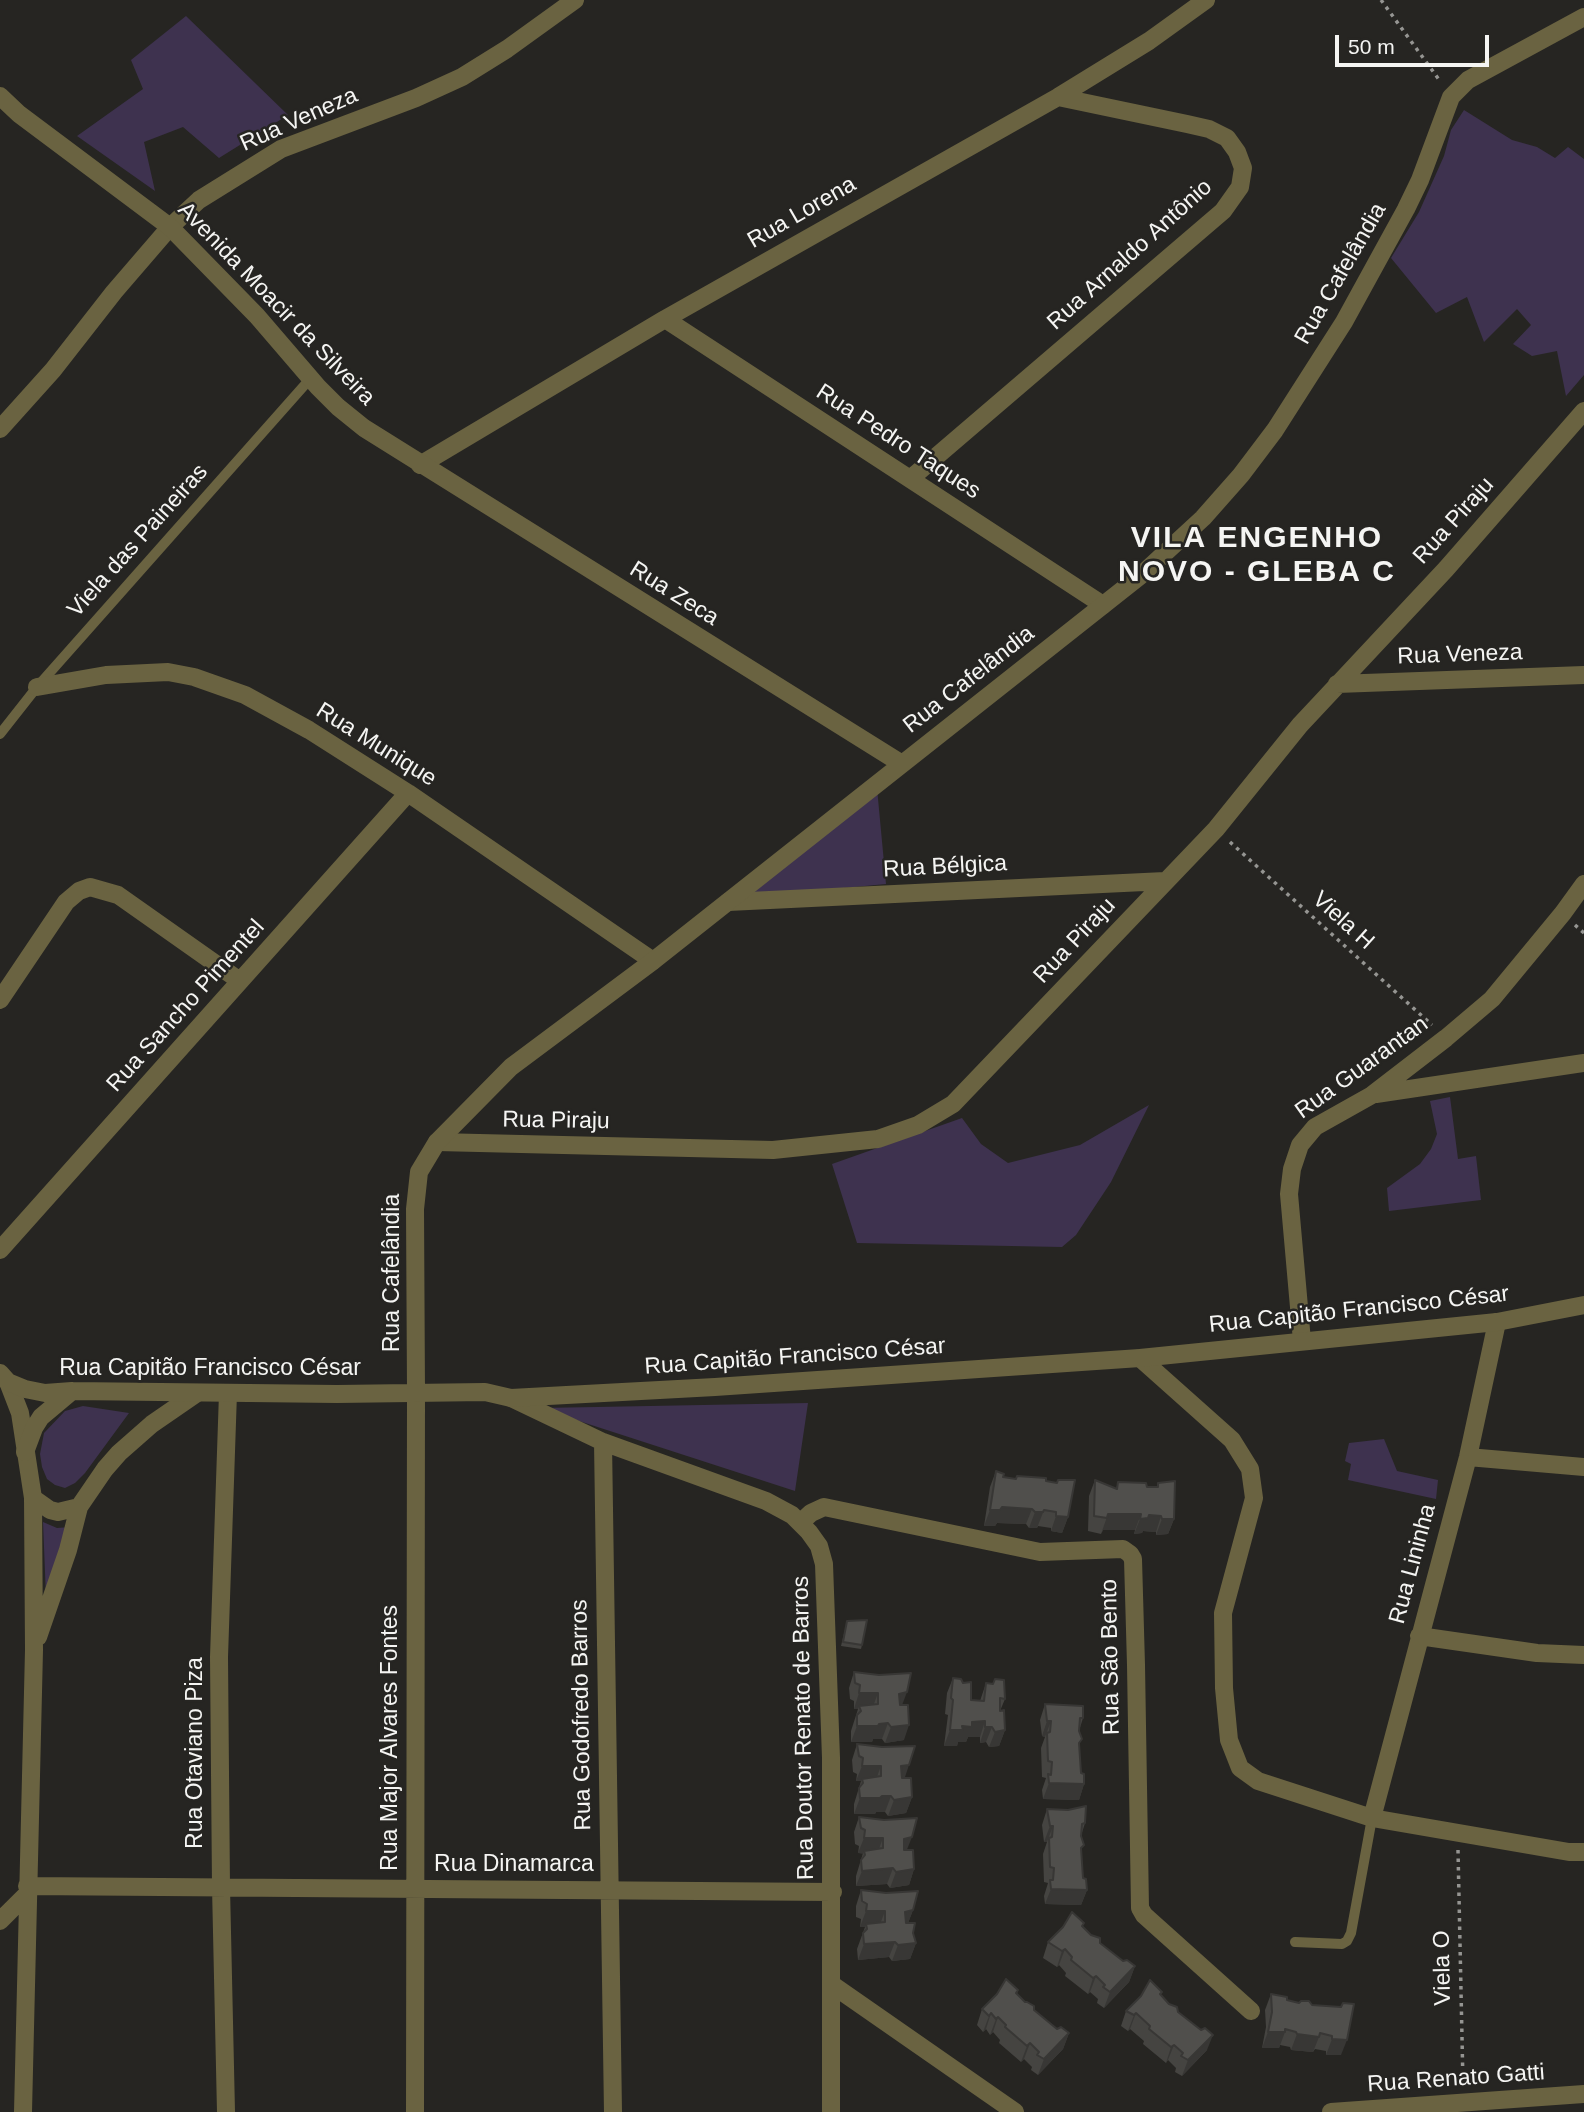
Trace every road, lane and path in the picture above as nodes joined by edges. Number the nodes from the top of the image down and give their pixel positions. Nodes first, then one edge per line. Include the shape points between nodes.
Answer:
1 (575, 0) edge
2 (1206, 0) edge
3 (1381, 0) edge
4 (1582, 20) edge
5 (0, 96) edge
6 (1058, 97) junction
7 (1451, 97) junction
8 (170, 227) junction
9 (665, 319) junction
10 (310, 379) junction
11 (1581, 414) edge
12 (0, 429) edge
13 (420, 465) junction
14 (910, 479) junction
15 (1103, 605) junction
16 (1584, 675) edge
17 (1337, 684) junction
18 (37, 687) junction
19 (0, 734) edge
20 (902, 764) junction
21 (408, 793) junction
22 (1216, 829) junction
23 (1164, 881) junction
24 (1584, 884) edge
25 (728, 902) junction
26 (653, 961) junction
27 (240, 981) junction
28 (0, 1000) edge
29 (1446, 1038) junction
30 (1584, 1063) edge
31 (1373, 1095) junction
32 (437, 1142) junction
33 (0, 1250) edge
34 (1584, 1305) edge
35 (1497, 1322) junction
36 (1302, 1341) junction
37 (1140, 1358) junction
38 (417, 1365) joint
39 (4, 1377) edge
40 (72, 1391) junction
41 (416, 1392) junction
42 (197, 1393) junction
43 (228, 1393) junction
44 (511, 1398) junction
45 (603, 1443) junction
46 (25, 1452) junction
47 (1468, 1457) junction
48 (1584, 1467) edge
49 (33, 1499) junction
50 (79, 1507) junction
51 (800, 1523) junction
52 (1419, 1636) junction
53 (34, 1650) junction
54 (1584, 1655) edge
55 (1372, 1818) junction
56 (1458, 1833) junction
57 (1584, 1852) edge
58 (221, 1887) junction
59 (415, 1889) junction
60 (27, 1890) junction
61 (609, 1890) junction
62 (832, 1892) junction
63 (0, 1922) edge
64 (1296, 1942) dead end
65 (831, 1984) junction
66 (1251, 2011) dead end
67 (1584, 2094) edge
68 (1464, 2108) edge
69 (23, 2112) edge
70 (226, 2112) edge
71 (415, 2112) edge
72 (613, 2112) edge
73 (831, 2112) edge
74 (1015, 2112) edge
75 (1331, 2112) edge

1 - 8 street, Rua Veneza via 462,77 281,149 199,200
2 - 6 street, Rua Lorena
3 - 7 path
4 - 7 street, Rua Cafelândia via 1468,80
5 - 8 street, Avenida Moacir da Silveira
6 - 9 street, Rua Lorena
6 - 14 street, Rua Arnaldo Antônio via 1187,124 1227,138 1243,168 1240,187 1223,211
7 - 15 street, Rua Cafelândia via 1406,209 1344,322 1275,430 1203,518
8 - 10 street, Avenida Moacir da Silveira via 257,316
8 - 12 street, Rua Veneza
9 - 13 street, Rua Lorena
9 - 14 street, Rua Pedro Taques
10 - 13 street, Avenida Moacir da Silveira via 355,421
10 - 18 lane, Viela das Paineiras
11 - 17 street, Rua Piraju via 1446,569
13 - 20 street, Rua Zeca
14 - 15 street, Rua Pedro Taques
15 - 20 street, Rua Cafelândia
16 - 17 street, Rua Veneza
17 - 22 street, Rua Piraju
18 - 19 lane, Viela das Paineiras
18 - 21 street, Rua Munique via 139,672 194,677 245,695
20 - 25 street, Rua Cafelândia
21 - 26 street, Rua Munique
21 - 27 street, Rua Sancho Pimentel
22 - 23 street, Rua Piraju
22 - 29 path, Viela H
23 - 25 street, Rua Bélgica
23 - 32 street, Rua Piraju via 953,1104 918,1125 878,1139 773,1150
24 - 29 street, Rua Guarantan via 1492,999
25 - 26 street, Rua Cafelândia
26 - 32 street, Rua Cafelândia via 511,1067
27 - 28 street via 118,895 90,887 66,902
27 - 33 street, Rua Sancho Pimentel
29 - 31 street, Rua Guarantan
30 - 31 street
31 - 36 street, Rua Guarantan via 1315,1127 1300,1145 1292,1169 1289,1194
32 - 38 street, Rua Cafelândia via 419,1172 415,1209
34 - 35 street, Rua Capitão Francisco César
35 - 36 street, Rua Capitão Francisco César
35 - 47 street, Rua Lininha
36 - 37 street, Rua Capitão Francisco César
37 - 44 street, Rua Capitão Francisco César
37 - 55 street via 1232,1440 1250,1469 1254,1498 1223,1614 1229,1740 1240,1768 1258,1781
38 - 41 street, Rua Major Alvares Fontes
39 - 40 street, Rua Capitão Francisco César via 25,1389
39 - 46 street via 20,1413
40 - 42 street, Rua Capitão Francisco César
40 - 46 street via 41,1417
41 - 43 street, Rua Capitão Francisco César
41 - 44 street, Rua Capitão Francisco César via 485,1392
41 - 59 street, Rua Major Alvares Fontes
42 - 43 street, Rua Capitão Francisco César
42 - 50 street via 120,1453
43 - 58 street, Rua Otaviano Piza via 219,1657
44 - 45 street, Rua Doutor Renato de Barros
45 - 51 street, Rua Doutor Renato de Barros via 748,1494
45 - 61 street, Rua Godofredo Barros
46 - 49 street
47 - 48 street
47 - 52 street, Rua Lininha
49 - 50 street via 58,1512
49 - 53 street
50 - 53 street
51 - 62 street, Rua Doutor Renato de Barros via 819,1546 824,1564
51 - 66 street, Rua São Bento via 824,1507 1040,1552 1124,1549 1130,1553 1140,1908
52 - 54 street
52 - 55 street, Rua Lininha
53 - 60 street
55 - 56 street
55 - 64 lane via 1347,1941
56 - 57 street
56 - 68 path, Viela O
58 - 59 street, Rua Dinamarca
58 - 60 street, Rua Dinamarca
58 - 70 street, Rua Otaviano Piza
59 - 61 street, Rua Dinamarca
59 - 71 street, Rua Major Alvares Fontes
60 - 63 street
60 - 69 street
61 - 62 street, Rua Dinamarca
61 - 72 street, Rua Godofredo Barros
62 - 65 street, Rua Doutor Renato de Barros
65 - 73 street, Rua Doutor Renato de Barros
65 - 74 street
67 - 68 street, Rua Renato Gatti
68 - 75 street, Rua Renato Gatti

